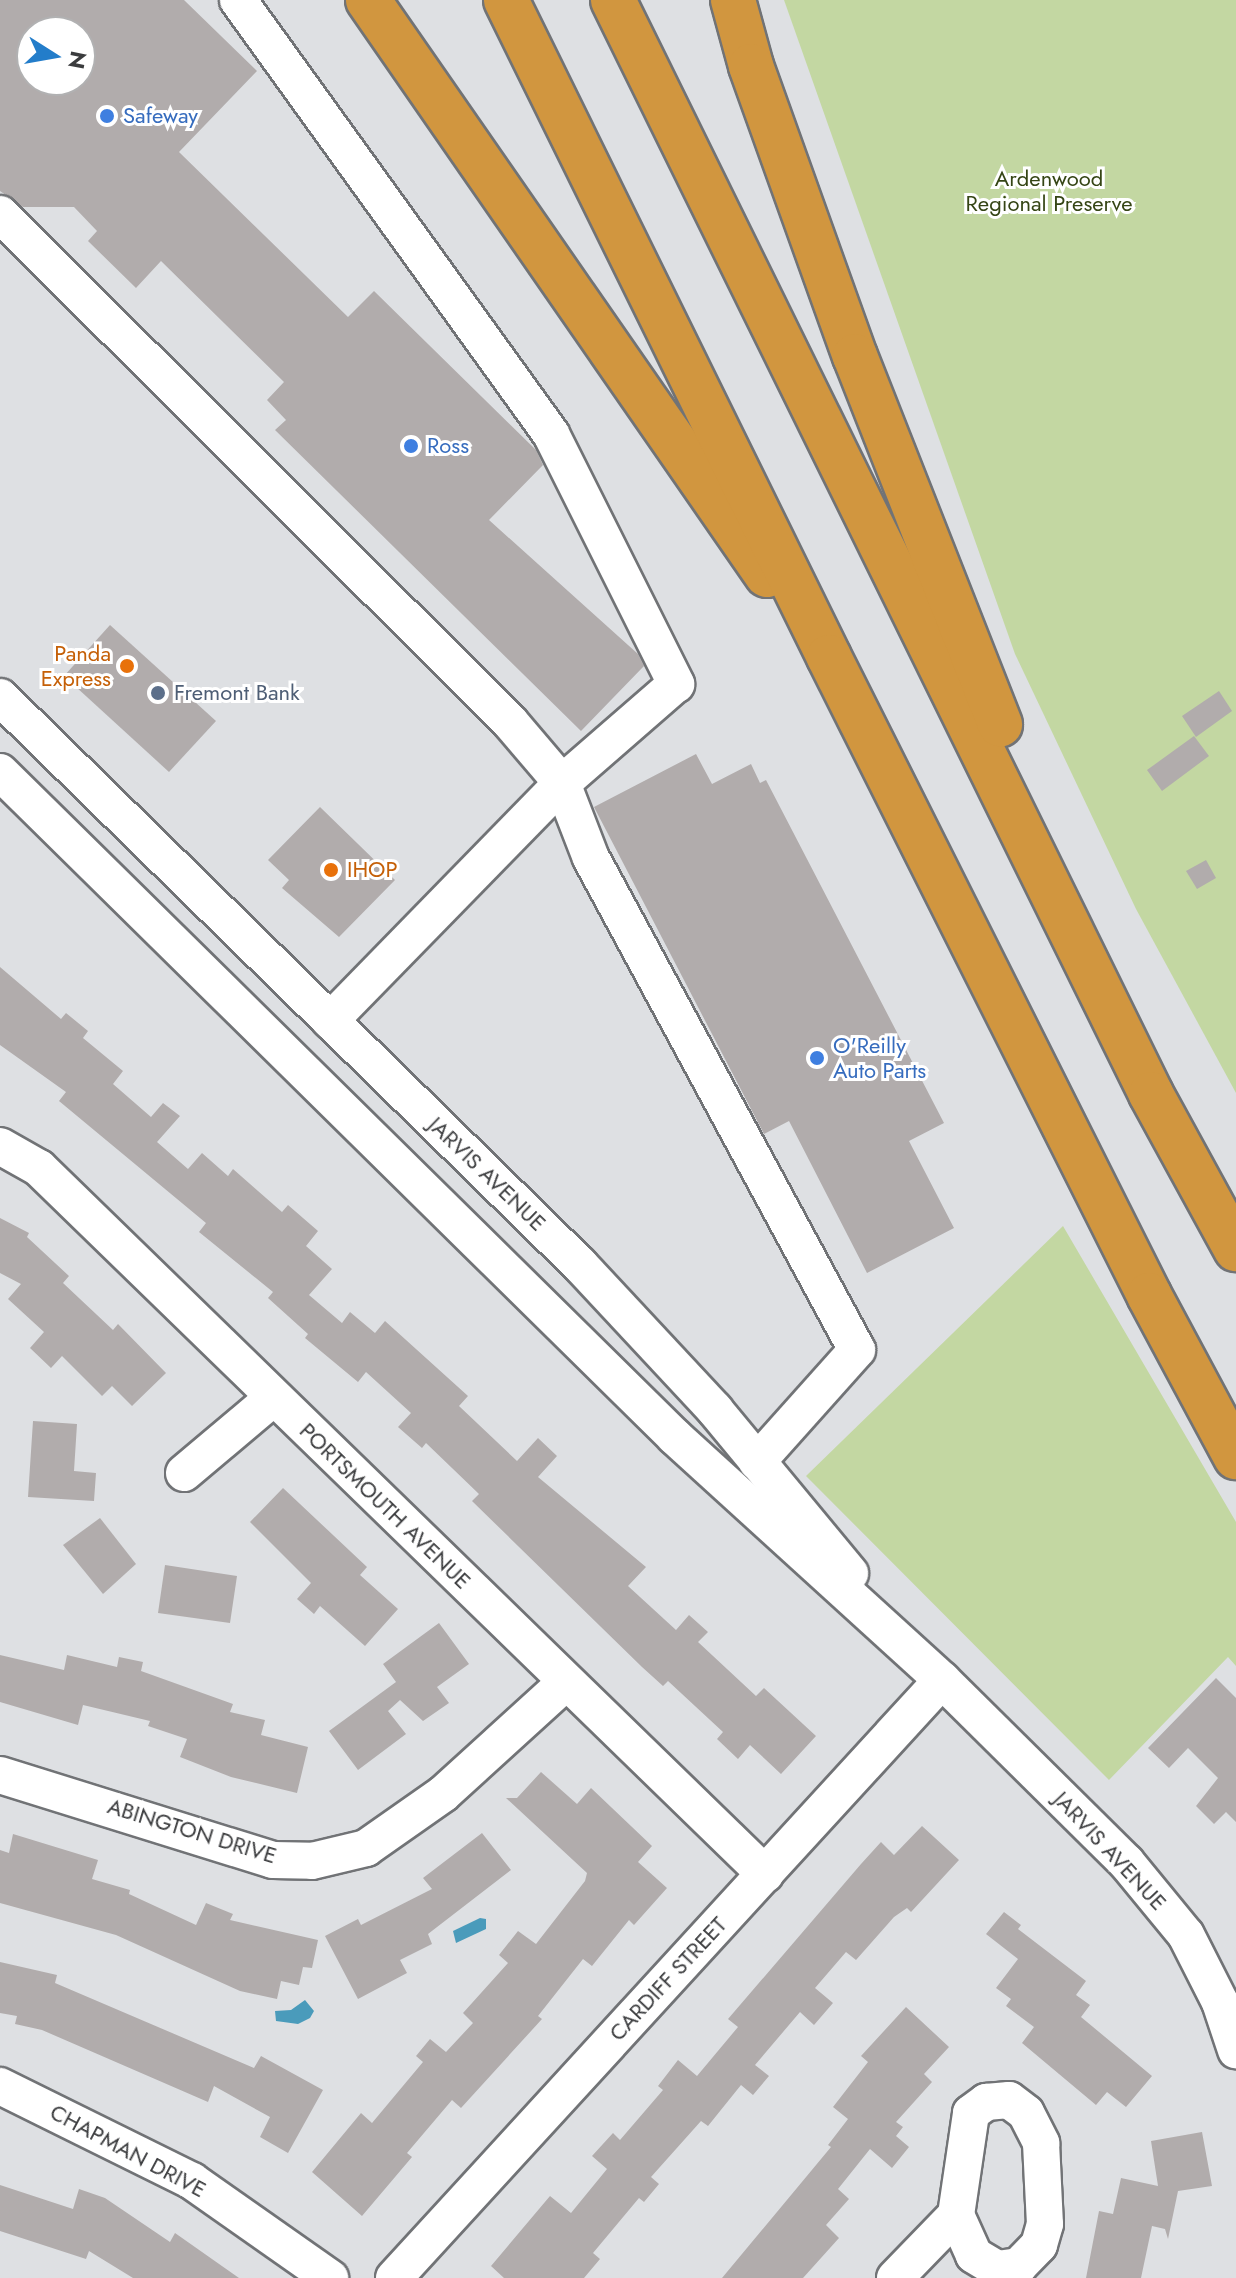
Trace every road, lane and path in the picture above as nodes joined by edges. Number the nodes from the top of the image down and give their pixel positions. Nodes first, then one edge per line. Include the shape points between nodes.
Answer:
1 (238, 0) edge
2 (368, 0) edge
3 (506, 0) edge
4 (613, 0) edge
5 (733, 0) edge
6 (0, 214) edge
7 (829, 657) junction
8 (0, 697) edge
9 (0, 772) edge
10 (562, 783) junction
11 (330, 1021) junction
12 (1151, 1094) junction
13 (0, 1146) edge
14 (1236, 1249) edge
15 (273, 1398) junction
16 (1236, 1457) edge
17 (757, 1462) junction
18 (184, 1473) dead end
19 (942, 1680) junction
20 (566, 1682) junction
21 (0, 1775) edge
22 (765, 1874) junction
23 (1236, 2050) edge
24 (0, 2086) edge
25 (956, 2215) dead end
26 (330, 2278) edge
27 (394, 2278) edge
28 (895, 2278) edge

1 - 10 street via 551,434 676,684
2 - 7 highway via 651,403 727,522
3 - 7 highway
4 - 12 highway
5 - 12 highway via 751,66 855,356
6 - 10 street via 510,722
7 - 16 highway via 1149,1295
8 - 11 street, JARVIS AVENUE
9 - 19 street, JARVIS AVENUE via 675,1437
10 - 11 street
10 - 17 street via 591,858 857,1350
11 - 17 street, JARVIS AVENUE via 580,1265
12 - 14 highway
13 - 15 street, PORTSMOUTH AVENUE via 39,1168
15 - 18 street
15 - 20 street, PORTSMOUTH AVENUE
17 - 19 street, JARVIS AVENUE
19 - 22 street, CARDIFF STREET
19 - 23 street, JARVIS AVENUE via 1126,1862 1186,1935 1220,2002
20 - 21 street, ABINGTON DRIVE via 443,1794 366,1848 312,1861 273,1860
20 - 22 street, PORTSMOUTH AVENUE
22 - 27 street, CARDIFF STREET
24 - 26 street, CHAPMAN DRIVE via 192,2181
25 - 28 street

